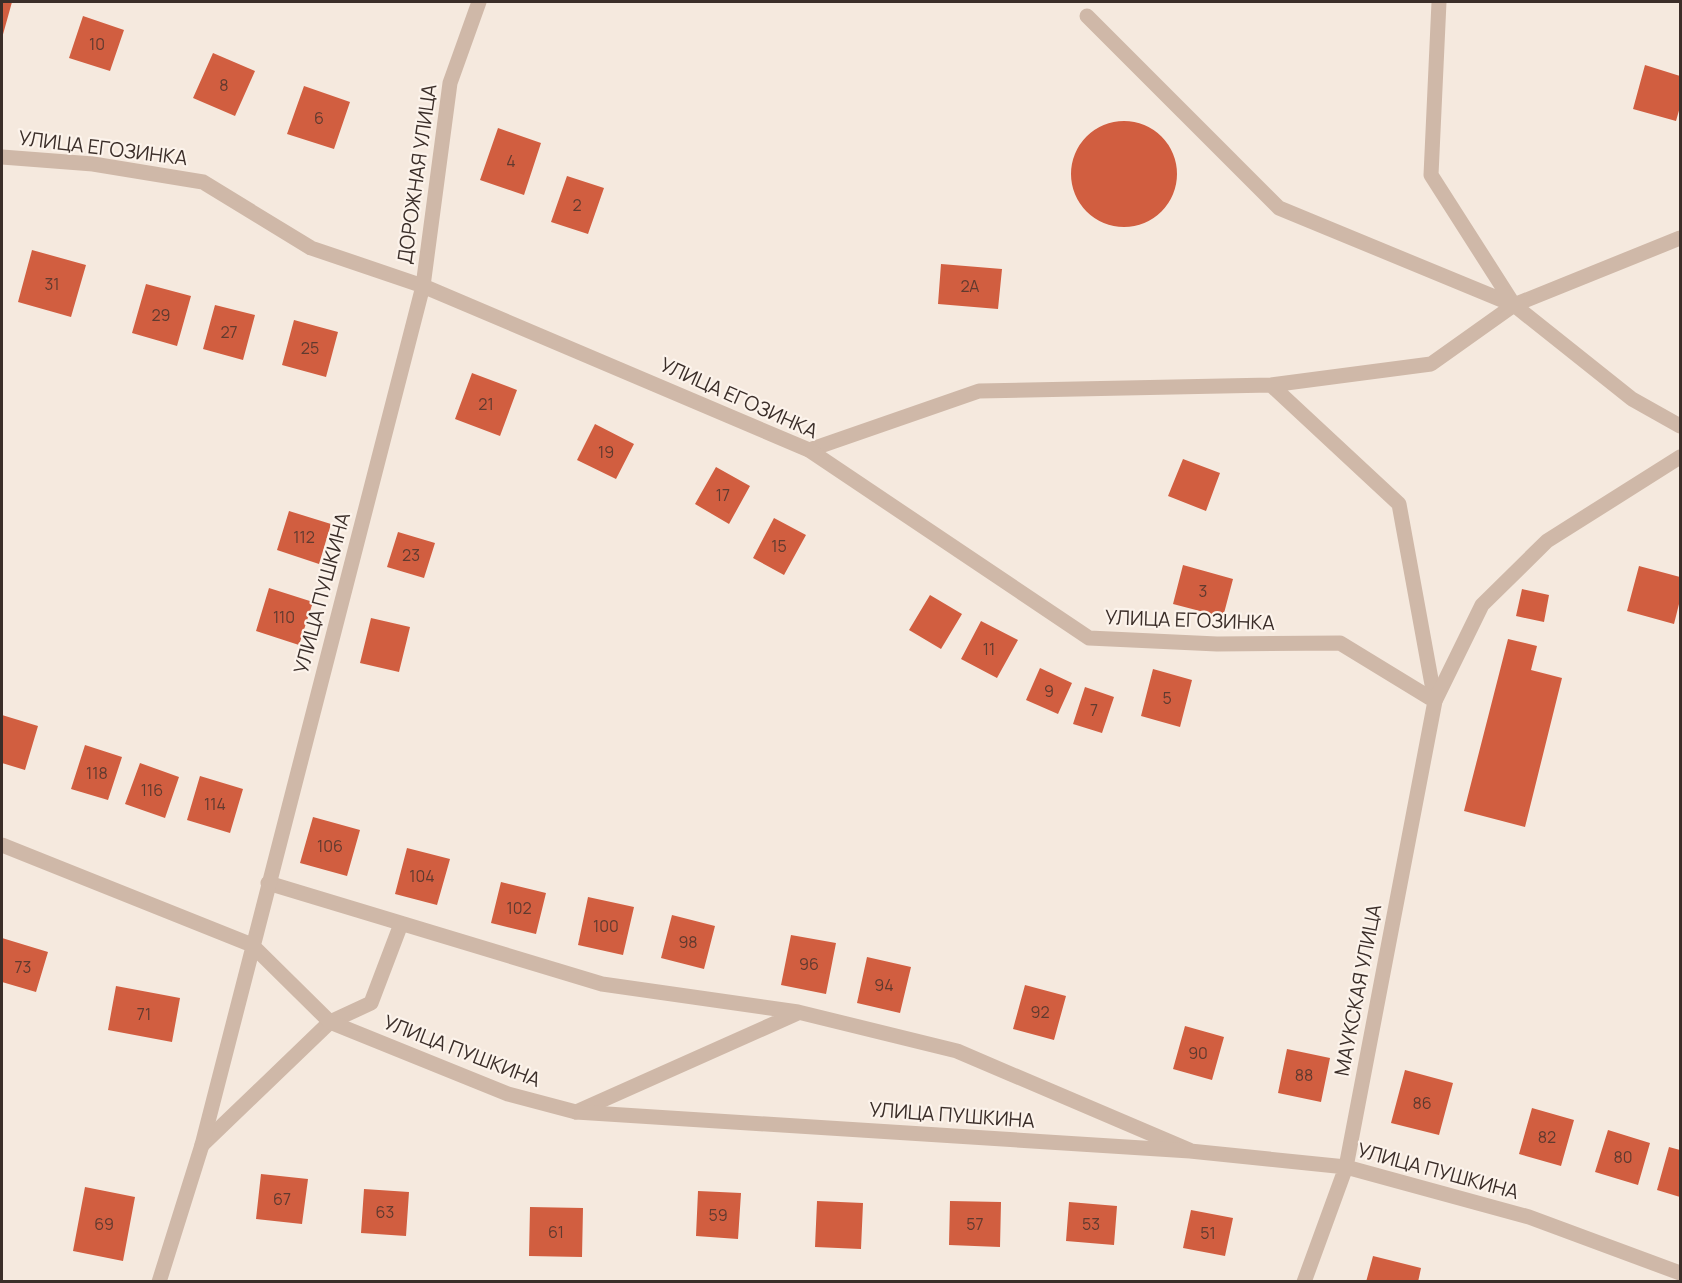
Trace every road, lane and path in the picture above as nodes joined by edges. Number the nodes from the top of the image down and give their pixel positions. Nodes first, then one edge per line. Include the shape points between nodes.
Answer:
1 (479, 2) edge
2 (1439, 2) edge
3 (1087, 16) dead end
4 (2, 157) edge
5 (1680, 238) edge
6 (423, 286) junction
7 (1514, 305) junction
8 (1271, 384) junction
9 (1680, 426) edge
10 (809, 450) junction
11 (1680, 457) edge
12 (1435, 700) junction
13 (2, 845) edge
14 (268, 883) junction
15 (401, 924) junction
16 (252, 945) junction
17 (798, 1012) junction
18 (330, 1022) junction
19 (576, 1112) junction
20 (201, 1145) junction
21 (1190, 1151) junction
22 (1346, 1167) junction
23 (1680, 1273) edge
24 (159, 1281) edge
25 (1304, 1281) edge

1 - 6 street, ДОРОЖНАЯ УЛИЦА via 450,83
2 - 7 street via 1431,175
3 - 7 street via 1279,208
4 - 6 street, УЛИЦА ЕГОЗИНКА via 93,164 203,182 311,248
5 - 7 street
6 - 10 street, УЛИЦА ЕГОЗИНКА
6 - 14 street, УЛИЦА ПУШКИНА
7 - 8 street via 1431,364
7 - 9 street via 1632,399
8 - 10 street via 979,391
8 - 12 street via 1399,504
10 - 12 street, УЛИЦА ЕГОЗИНКА via 1089,638 1217,644 1340,643
11 - 12 street via 1546,541 1482,605
12 - 22 street, МАУКСКАЯ УЛИЦА
13 - 16 street, УЛИЦА ПУШКИНА
14 - 15 street
14 - 16 street, УЛИЦА ПУШКИНА
15 - 17 street via 602,984
15 - 18 street via 372,1003
16 - 18 street, УЛИЦА ПУШКИНА
16 - 20 street
17 - 19 street
17 - 21 street via 957,1051
18 - 19 street, УЛИЦА ПУШКИНА via 508,1094
18 - 20 street
19 - 21 street, УЛИЦА ПУШКИНА
20 - 24 street
21 - 22 street, УЛИЦА ПУШКИНА
22 - 23 street, УЛИЦА ПУШКИНА via 1529,1217
22 - 25 street, МАУКСКАЯ УЛИЦА

